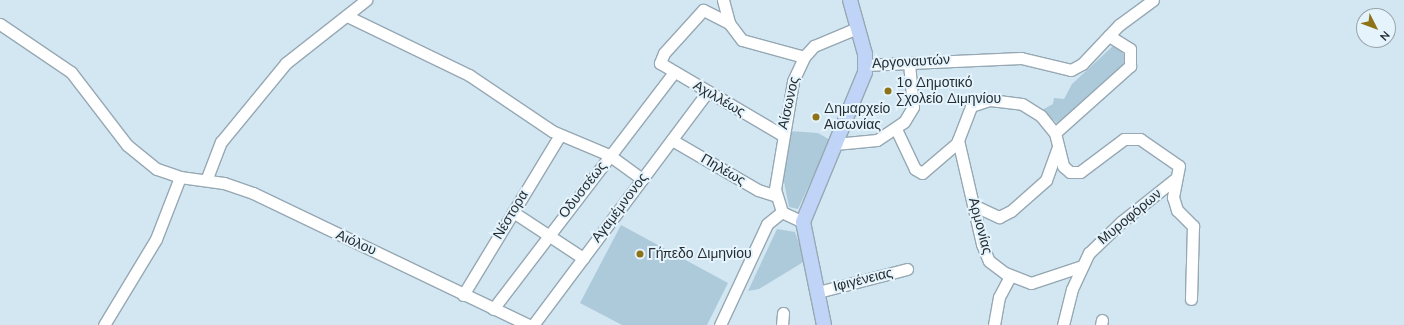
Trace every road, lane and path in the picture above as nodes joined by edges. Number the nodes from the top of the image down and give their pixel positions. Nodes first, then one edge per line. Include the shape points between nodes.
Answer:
1 (366, 0) edge
2 (723, 0) edge
3 (850, 0) edge
4 (1153, 0) edge
5 (347, 16) junction
6 (729, 23) junction
7 (0, 24) edge
8 (858, 28) junction
9 (1109, 36) junction
10 (804, 57) junction
11 (909, 63) junction
12 (865, 64) junction
13 (674, 72) junction
14 (708, 91) junction
15 (896, 129) junction
16 (560, 135) junction
17 (782, 135) junction
18 (1056, 137) junction
19 (672, 140) junction
20 (958, 140) junction
21 (835, 144) junction
22 (610, 155) junction
23 (180, 177) junction
24 (207, 178) junction
25 (642, 179) junction
26 (1175, 179) junction
27 (776, 196) junction
28 (973, 205) junction
29 (513, 212) junction
30 (782, 212) junction
31 (803, 222) junction
32 (548, 235) junction
33 (583, 258) junction
34 (1082, 266) junction
35 (907, 269) dead end
36 (1010, 276) junction
37 (818, 292) junction
38 (463, 295) junction
39 (1191, 299) dead end
40 (493, 309) junction
41 (783, 313) dead end
42 (104, 325) edge
43 (528, 325) edge
44 (533, 325) edge
45 (720, 325) edge
46 (782, 325) edge
47 (824, 325) edge
48 (994, 325) edge
49 (1063, 325) edge

1 - 5 street
2 - 6 street
3 - 8 main road
4 - 9 street
5 - 16 street via 469,75
5 - 24 street via 286,63 221,142
6 - 10 street via 746,42
6 - 13 street, Αχιλλέως via 703,10 660,60 662,66
7 - 23 street via 71,72 144,160
8 - 10 street, Αίσωνος via 823,40
8 - 12 main road
9 - 11 street, Αργοναυτών via 1082,64 1071,70 1030,58
9 - 18 street via 1130,49 1130,66
10 - 17 street, Αίσωνος via 792,81
11 - 12 street, Αργοναυτών
11 - 15 street via 913,107 908,118
12 - 21 main road via 858,95
13 - 14 street, Αχιλλέως
13 - 22 street, Οδυσσέως
14 - 17 street, Αχιλλέως
14 - 19 street, Αγαμέμνονος
15 - 20 street via 920,173
15 - 21 street via 866,143
16 - 22 street
16 - 29 street, Νέστορα
17 - 27 street, Αίσωνος via 775,175
18 - 20 street via 1028,107 990,100 971,106
18 - 26 street via 1063,166 1077,173 1133,136 1176,161 1180,169
18 - 28 street via 1051,172 1022,203 999,217
19 - 25 street, Αγαμέμνονος
19 - 27 street, Πηλέως via 758,190
20 - 28 street, Αρμονίας
21 - 31 main road
22 - 25 street
22 - 32 street, Οδυσσέως
23 - 24 street, Αιόλου
23 - 42 street via 154,243
24 - 38 street, Αιόλου via 254,194
25 - 33 street, Αγαμέμνονος
26 - 34 street, Μυροφόρων via 1110,231
26 - 39 street via 1176,208 1193,226
27 - 30 street, Αίσωνος
28 - 36 street, Αρμονίας via 985,254
29 - 32 street
29 - 38 street, Νέστορα
30 - 31 street
30 - 45 street via 767,224
31 - 37 main road
32 - 33 street
32 - 40 street, Οδυσσέως
33 - 44 street, Αγαμέμνονος
34 - 36 street, Αρμονίας via 1034,283
34 - 49 street, Μυροφόρων
35 - 37 street, Ιφιγένειας
36 - 48 street via 999,297
37 - 47 main road
38 - 40 street, Αιόλου
40 - 43 street, Αιόλου
41 - 46 street

